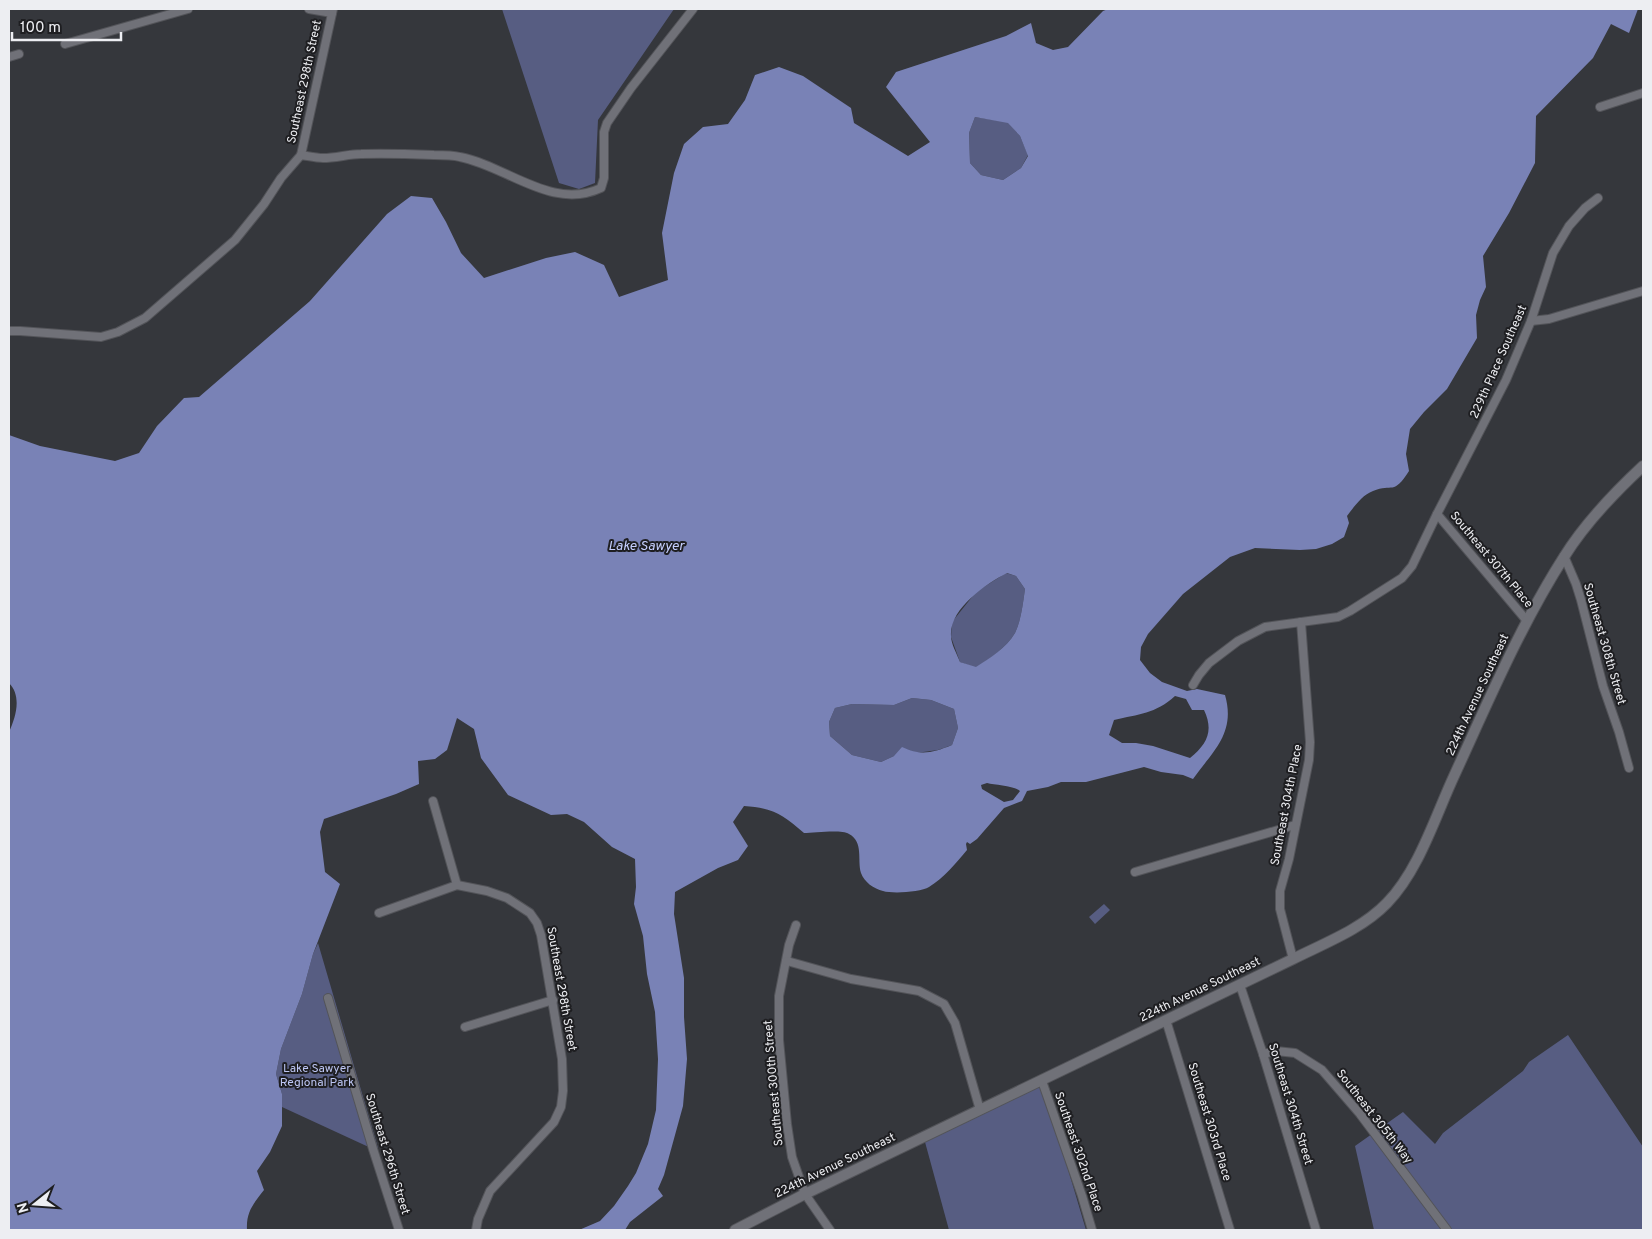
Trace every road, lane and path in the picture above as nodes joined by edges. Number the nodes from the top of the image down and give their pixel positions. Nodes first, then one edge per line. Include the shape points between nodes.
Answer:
1 (188, 9) edge
2 (308, 9) edge
3 (693, 9) edge
4 (332, 11) edge
5 (65, 44) dead end
6 (19, 54) dead end
7 (9, 57) edge
8 (1643, 94) edge
9 (1600, 106) dead end
10 (301, 155) junction
11 (1598, 198) dead end
12 (1643, 291) edge
13 (1531, 322) junction
14 (9, 331) edge
15 (1643, 466) edge
16 (1437, 514) junction
17 (1564, 556) junction
18 (1527, 621) junction
19 (1301, 622) junction
20 (1194, 685) dead end
21 (1629, 768) dead end
22 (433, 801) dead end
23 (1295, 825) junction
24 (1135, 872) dead end
25 (457, 885) junction
26 (379, 912) dead end
27 (796, 925) dead end
28 (1294, 959) junction
29 (787, 961) junction
30 (1240, 985) junction
31 (328, 998) dead end
32 (553, 1000) junction
33 (1166, 1020) junction
34 (465, 1027) dead end
35 (1263, 1054) junction
36 (1042, 1081) junction
37 (980, 1110) junction
38 (805, 1194) junction
39 (400, 1230) edge
40 (476, 1230) edge
41 (735, 1230) edge
42 (830, 1230) edge
43 (1092, 1230) edge
44 (1230, 1230) edge
45 (1316, 1230) edge
46 (1447, 1230) edge

1 - 5 street
2 - 4 street
3 - 10 street via 607,123 604,132 604,178 601,188 591,192 559,194 460,156 361,154 324,158
4 - 10 street, Southeast 298th Street
6 - 7 street
8 - 9 street
10 - 14 street via 235,240 145,318 101,337
11 - 13 street, 229th Place Southeast via 1569,226 1553,253
12 - 13 street
13 - 16 street, 229th Place Southeast via 1492,408
15 - 17 street, 224th Avenue Southeast via 1601,508
16 - 18 street, Southeast 307th Place
16 - 19 street, 229th Place Southeast via 1412,566 1402,578 1338,617
17 - 18 street, 224th Avenue Southeast
17 - 21 street, Southeast 308th Street via 1579,592 1605,695
18 - 28 street, 224th Avenue Southeast via 1427,839 1401,886 1366,920
19 - 20 street, 229th Place Southeast via 1265,627 1238,641 1209,663
19 - 23 street, Southeast 304th Place via 1310,742
22 - 25 street
23 - 24 street
23 - 28 street, Southeast 304th Place via 1280,891 1280,909
25 - 26 street
25 - 32 street, Southeast 298th Street via 507,898 530,913 541,935
27 - 29 street, Southeast 300th Street
28 - 30 street, 224th Avenue Southeast
29 - 37 street via 851,979 919,991 944,1004 955,1023
29 - 38 street, Southeast 300th Street via 779,996 779,1040 792,1157
30 - 33 street, 224th Avenue Southeast
30 - 35 street, Southeast 304th Street
31 - 39 street, Southeast 296th Street
32 - 34 street
32 - 40 street, Southeast 298th Street via 562,1059 560,1107 554,1122 490,1191
33 - 36 street, 224th Avenue Southeast
33 - 44 street, Southeast 303rd Place
35 - 45 street, Southeast 304th Street
35 - 46 street, Southeast 305th Way via 1276,1051 1295,1053 1322,1070 1360,1114
36 - 37 street, 224th Avenue Southeast
36 - 43 street, Southeast 302nd Place
37 - 38 street, 224th Avenue Southeast
38 - 41 street, 224th Avenue Southeast
38 - 42 street, Southeast 300th Street

